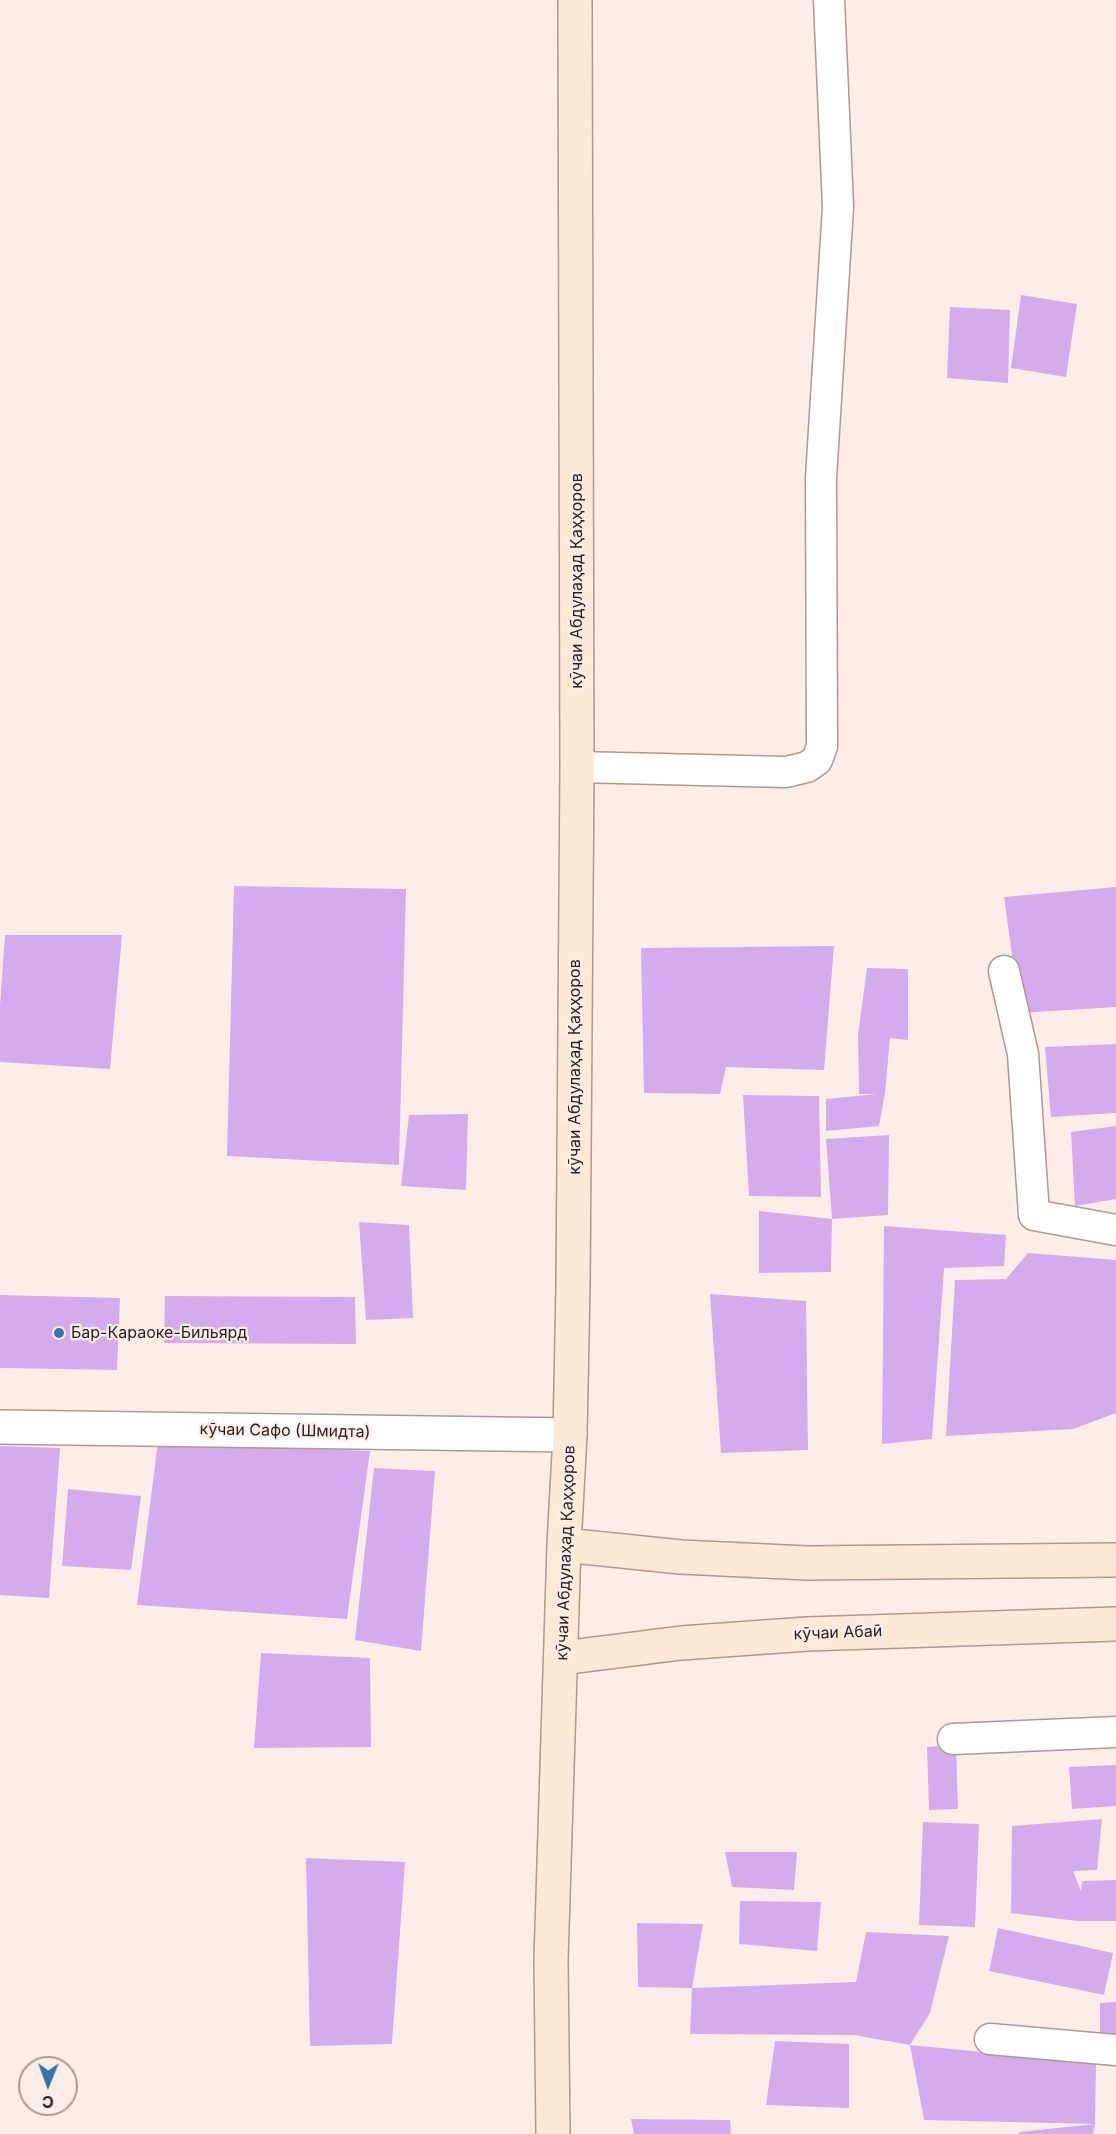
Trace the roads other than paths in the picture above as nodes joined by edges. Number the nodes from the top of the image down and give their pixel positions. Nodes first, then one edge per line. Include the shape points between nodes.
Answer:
1 (575, 0) edge
2 (829, 0) edge
3 (577, 767) junction
4 (1004, 971) dead end
5 (1116, 1230) edge
6 (0, 1427) edge
7 (570, 1435) junction
8 (564, 1545) junction
9 (1116, 1560) edge
10 (1116, 1624) edge
11 (562, 1658) junction
12 (1116, 1732) edge
13 (953, 1739) dead end
14 (990, 2039) dead end
15 (1116, 2050) edge
16 (553, 2134) edge

1 - 3 main road, кӯчаи Абдулаҳад Қаҳҳоров
2 - 3 street via 838,207 821,478 822,746 817,760 786,772
3 - 7 main road, кӯчаи Абдулаҳад Қаҳҳоров
4 - 5 street via 1023,1054 1034,1215
6 - 7 street, кӯчаи Сафо (Шмидта)
7 - 8 main road, кӯчаи Абдулаҳад Қаҳҳоров
8 - 9 main road via 681,1557 807,1563
8 - 11 main road, кӯчаи Абдулаҳад Қаҳҳоров
10 - 11 main road, кӯчаи Абаӣ via 807,1634 681,1642
11 - 16 main road, кӯчаи Абдулаҳад Қаҳҳоров via 551,1960
12 - 13 street
14 - 15 street

